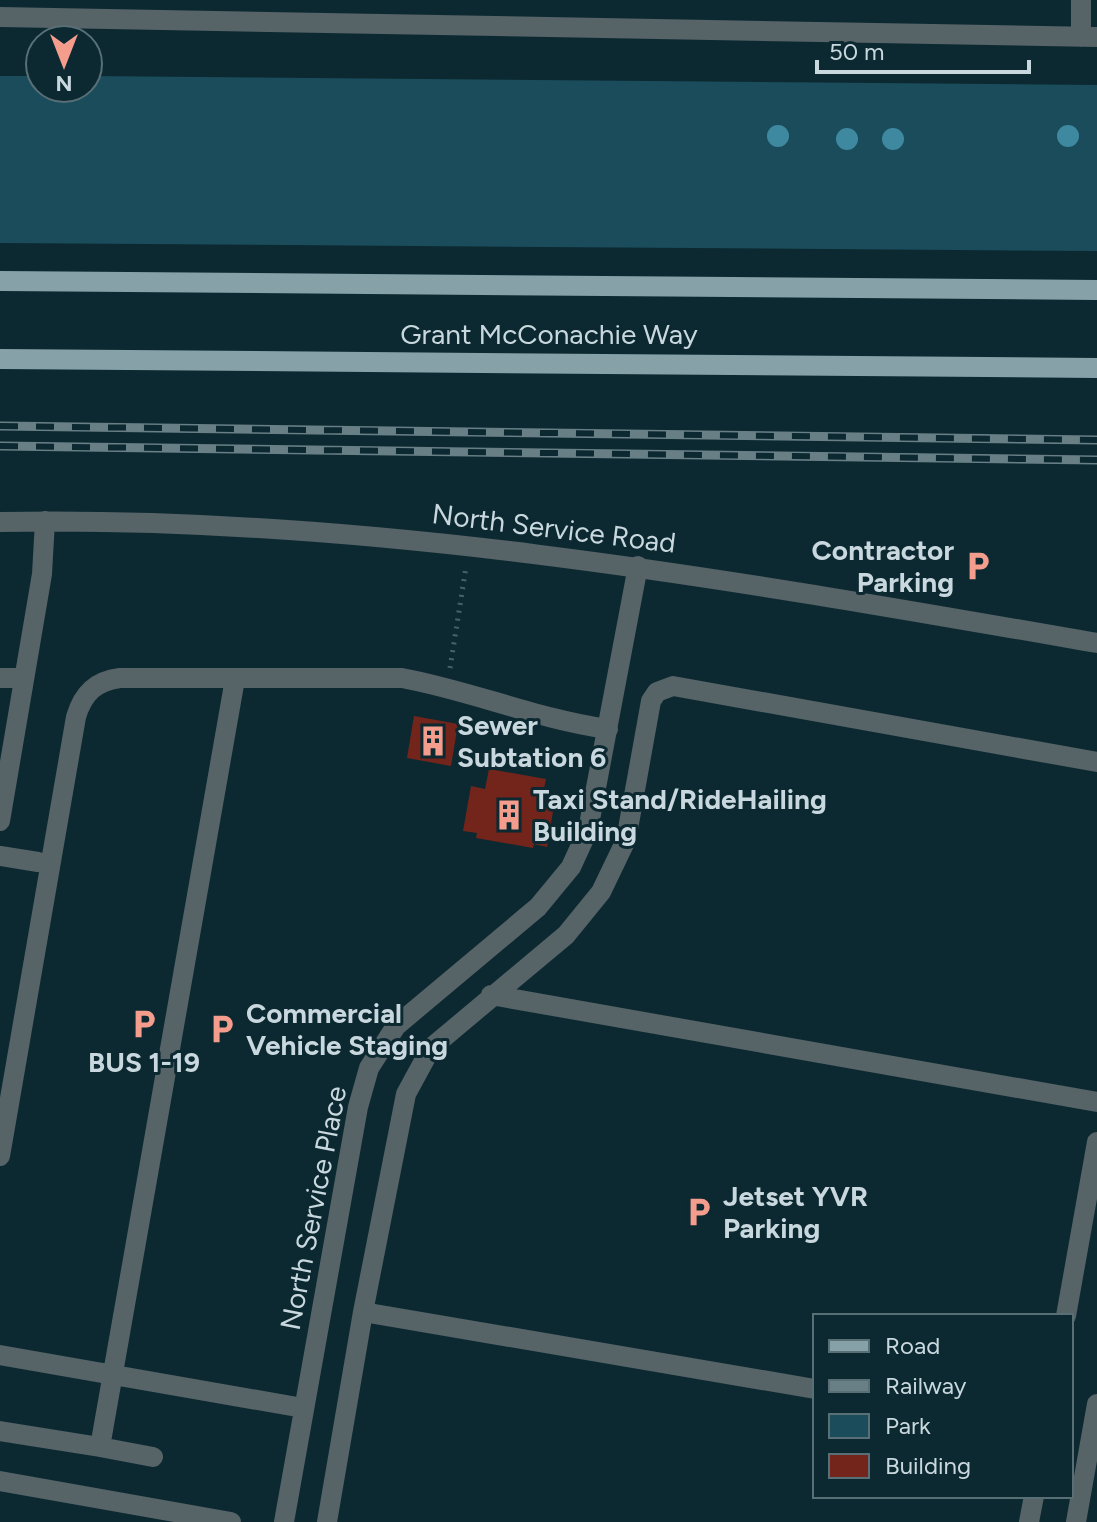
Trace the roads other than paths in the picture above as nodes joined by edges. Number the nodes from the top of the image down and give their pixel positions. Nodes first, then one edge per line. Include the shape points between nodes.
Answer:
1 (1081, 0) edge
2 (0, 17) edge
3 (1089, 37) edge
4 (0, 281) edge
5 (1097, 290) edge
6 (0, 359) edge
7 (1097, 368) edge
8 (45, 521) junction
9 (0, 522) edge
10 (638, 566) junction
11 (1097, 643) edge
12 (0, 678) edge
13 (24, 678) junction
14 (235, 679) junction
15 (608, 729) junction
16 (1097, 762) edge
17 (0, 821) edge
18 (0, 856) edge
19 (38, 862) dead end
20 (491, 995) junction
21 (1097, 1102) edge
22 (1097, 1142) edge
23 (0, 1156) edge
24 (363, 1312) junction
25 (1066, 1314) edge
26 (0, 1355) edge
27 (111, 1374) junction
28 (813, 1389) edge
29 (1097, 1404) edge
30 (303, 1408) junction
31 (0, 1431) edge
32 (100, 1447) junction
33 (153, 1457) dead end
34 (0, 1481) edge
35 (1034, 1498) edge
36 (231, 1522) edge
37 (284, 1522) edge
38 (327, 1522) edge
39 (1029, 1522) edge
40 (1076, 1522) edge

1 - 3 street
2 - 3 street
4 - 5 main road, Grant McConachie Way
6 - 7 main road, Grant McConachie Way
8 - 9 street, North Service Road
8 - 10 street, North Service Road via 353,533
8 - 13 street via 42,574
10 - 11 street, North Service Road
10 - 15 street, North Service Place
12 - 13 street
13 - 17 street
14 - 15 street via 394,678 447,686 563,723
14 - 23 street via 106,680 80,703
14 - 27 street
15 - 30 street, North Service Place via 588,830 557,888 396,1026 369,1068
16 - 20 street via 673,686 661,689 651,701 633,813 616,866 566,935
18 - 19 street
20 - 21 street
20 - 24 street via 431,1048 406,1094
22 - 25 street
24 - 28 street
24 - 38 street
26 - 27 street
27 - 30 street
27 - 32 street
29 - 40 street
30 - 37 street, North Service Place
31 - 32 street
32 - 33 street
34 - 36 street
35 - 39 street

